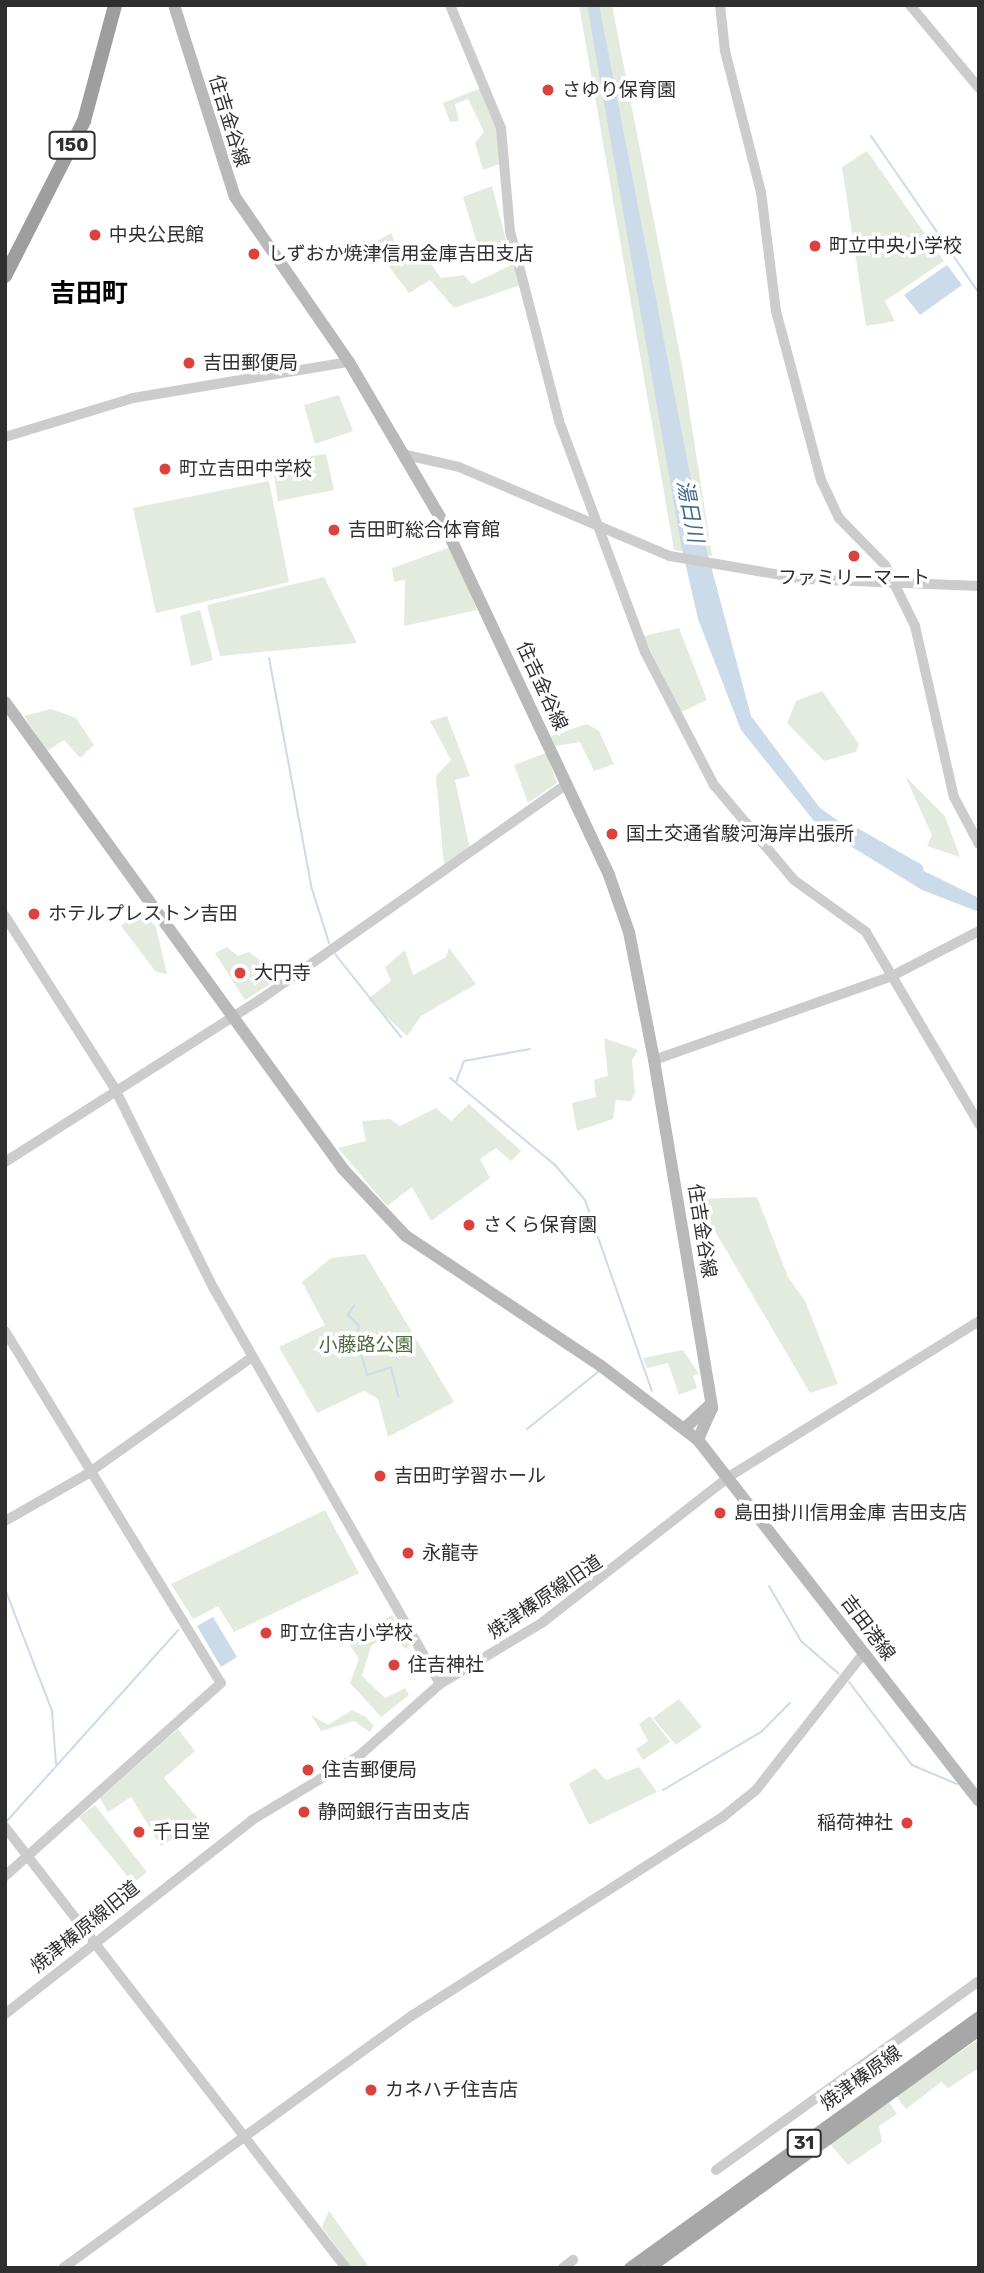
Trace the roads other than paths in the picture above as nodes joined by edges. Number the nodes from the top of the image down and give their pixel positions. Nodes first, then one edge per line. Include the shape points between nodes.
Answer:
1 (115, 5) edge
2 (174, 5) edge
3 (450, 5) edge
4 (720, 5) edge
5 (910, 5) edge
6 (919, 5) edge
7 (979, 77) edge
8 (979, 88) edge
9 (5, 276) edge
10 (349, 362) junction
11 (5, 437) edge
12 (406, 454) junction
13 (598, 528) junction
14 (895, 582) junction
15 (979, 586) edge
16 (5, 702) edge
17 (567, 784) junction
18 (979, 844) edge
19 (5, 916) edge
20 (979, 931) edge
21 (892, 976) junction
22 (231, 1018) junction
23 (654, 1060) junction
24 (114, 1087) junction
25 (979, 1124) edge
26 (5, 1161) edge
27 (979, 1321) edge
28 (5, 1331) edge
29 (252, 1357) junction
30 (710, 1405) junction
31 (685, 1428) junction
32 (698, 1440) junction
33 (87, 1474) junction
34 (730, 1476) junction
35 (5, 1521) edge
36 (863, 1654) junction
37 (440, 1684) junction
38 (976, 1798) edge
39 (6, 1829) edge
40 (28, 1856) junction
41 (5, 1876) edge
42 (94, 1942) junction
43 (979, 1981) edge
44 (5, 2014) edge
45 (979, 2017) edge
46 (979, 2031) edge
47 (245, 2137) junction
48 (716, 2170) dead end
49 (573, 2260) dead end
50 (63, 2268) edge
51 (346, 2268) edge
52 (563, 2268) edge
53 (630, 2268) edge
54 (649, 2268) edge

1 - 9 highway, 150 via 84,121
2 - 10 main road, 住吉金谷線 via 225,175
3 - 13 street via 501,128 516,259 545,347 559,421
4 - 14 street via 725,51 759,180 776,311 821,480 839,518
5 - 8 street
6 - 7 street
10 - 11 street via 164,391
10 - 12 main road, 住吉金谷線
12 - 13 street via 459,467
12 - 17 main road, 住吉金谷線
13 - 14 street via 675,556 805,579
13 - 21 street via 645,652 714,785 794,880 866,932
14 - 15 street
14 - 18 street via 923,653 954,797
16 - 22 main road
17 - 22 street
17 - 23 main road, 住吉金谷線 via 629,932
19 - 24 street
20 - 21 street
21 - 23 street
21 - 25 street
22 - 24 street
22 - 31 main road via 343,1169 406,1236
23 - 30 main road, 住吉金谷線
24 - 26 street
24 - 29 street
27 - 34 street, 焼津榛原線旧道
28 - 33 street
29 - 33 street
29 - 37 street
30 - 31 main road
30 - 32 main road, 住吉金谷線
31 - 32 main road
32 - 34 main road
33 - 35 street
33 - 40 street via 221,1683
34 - 36 main road, 吉田港線
34 - 37 street, 焼津榛原線旧道 via 544,1622
36 - 38 main road, 吉田港線
36 - 47 street via 772,1772 724,1816 491,1961
37 - 42 street, 焼津榛原線旧道 via 360,1755 252,1820
39 - 40 street
40 - 41 street
40 - 42 street
42 - 44 street, 焼津榛原線旧道
42 - 47 street
43 - 48 street
45 - 53 main road, 焼津榛原線 / 31
46 - 54 main road, 焼津榛原線 / 31
47 - 50 street
47 - 51 street
49 - 52 street

